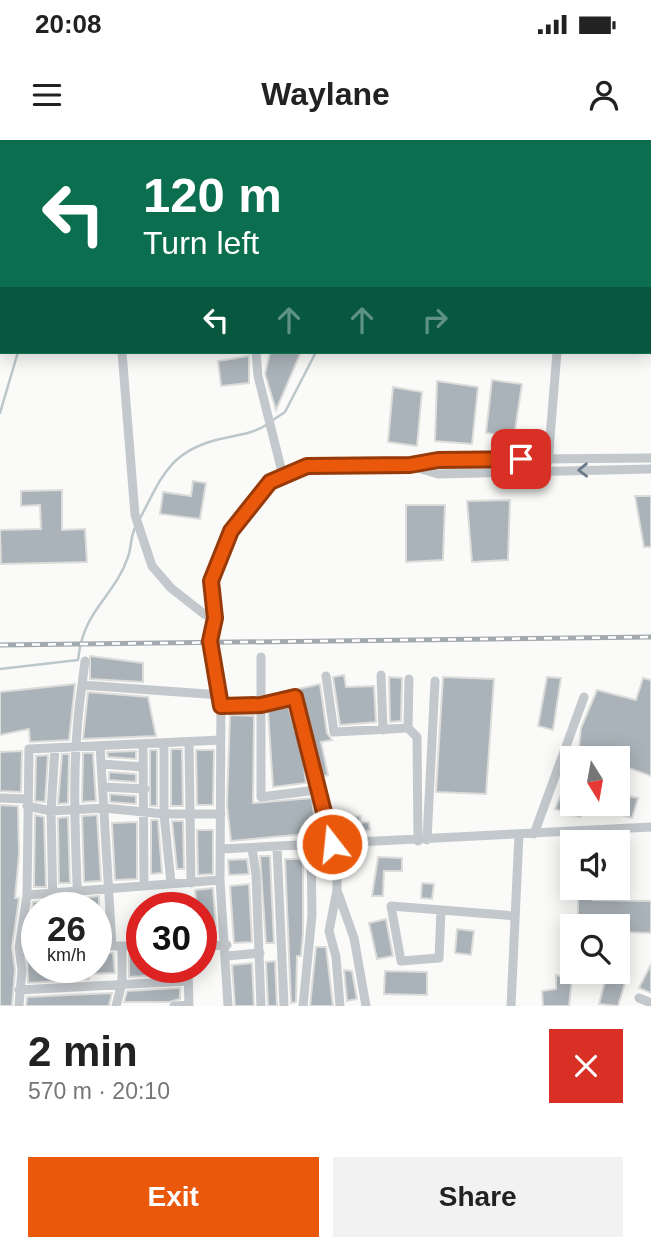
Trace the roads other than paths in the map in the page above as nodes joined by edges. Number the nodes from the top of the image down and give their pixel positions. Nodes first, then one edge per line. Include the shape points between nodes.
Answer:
1 (122, 354) edge
2 (256, 354) edge
3 (557, 354) edge
4 (651, 458) edge
5 (548, 459) junction
6 (410, 465) junction
7 (651, 469) edge
8 (548, 470) junction
9 (283, 476) junction
10 (215, 618) junction
11 (261, 657) dead end
12 (85, 660) dead end
13 (381, 675) dead end
14 (326, 676) dead end
15 (409, 679) dead end
16 (435, 681) dead end
17 (82, 685) junction
18 (221, 695) junction
19 (584, 697) dead end
20 (261, 705) junction
21 (221, 706) junction
22 (408, 728) junction
23 (383, 730) junction
24 (221, 740) junction
25 (189, 742) junction
26 (164, 743) junction
27 (143, 744) junction
28 (100, 746) junction
29 (76, 747) junction
30 (55, 748) junction
31 (102, 764) junction
32 (144, 767) junction
33 (103, 787) junction
34 (145, 789) junction
35 (317, 790) junction
36 (0, 798) edge
37 (27, 802) junction
38 (104, 808) junction
39 (51, 811) junction
40 (74, 811) junction
41 (142, 813) junction
42 (190, 813) junction
43 (164, 814) junction
44 (221, 814) junction
45 (651, 827) edge
46 (519, 834) junction
47 (534, 834) junction
48 (423, 840) junction
49 (335, 844) junction
50 (311, 845) junction
51 (278, 847) junction
52 (252, 848) junction
53 (220, 849) junction
54 (220, 880) junction
55 (171, 883) junction
56 (191, 883) junction
57 (144, 884) junction
58 (109, 888) junction
59 (337, 890) junction
60 (77, 891) junction
61 (27, 892) edge
62 (52, 892) joint
63 (441, 910) junction
64 (515, 916) junction
65 (21, 935) edge
66 (217, 945) edge
67 (227, 945) junction
68 (112, 946) edge
69 (117, 946) junction
70 (126, 946) edge
71 (19, 948) joint
72 (260, 953) junction
73 (227, 956) junction
74 (122, 983) junction
75 (126, 983) edge
76 (188, 983) edge
77 (19, 990) junction
78 (639, 998) dead end
79 (651, 1003) edge
80 (189, 1005) edge
81 (19, 1006) edge
82 (116, 1006) edge
83 (174, 1006) edge
84 (228, 1006) edge
85 (261, 1006) edge
86 (284, 1006) edge
87 (303, 1006) edge
88 (340, 1006) edge
89 (366, 1006) edge
90 (511, 1006) edge

1 - 10 street via 135,515 152,566 171,588
2 - 9 street
3 - 5 street
4 - 5 street
5 - 6 street via 438,460
5 - 8 street
6 - 8 street via 438,474
6 - 9 street via 307,466
7 -> 8 street
9 - 10 street via 270,482 231,531 211,581
10 - 18 street via 210,641
11 - 20 street
12 - 17 street
13 - 23 street
14 - 23 street via 334,732
15 - 22 street
16 - 48 street
17 - 18 street
17 - 29 street
18 - 21 street
19 - 47 street
20 - 21 street
20 - 35 street via 295,697
20 - 35 street via 261,797
21 - 24 street
22 - 23 street
22 - 48 street via 417,737
24 - 25 street
24 - 44 street
25 - 26 street
25 - 42 street
26 - 27 street
26 - 43 street
27 - 28 street
27 - 32 street
28 - 29 street
28 - 31 street
29 - 30 street
29 - 40 street
30 - 37 street via 29,749
30 - 39 street
31 - 32 street
31 - 33 street
32 - 34 street
33 - 34 street
33 - 38 street
34 - 41 street
35 - 49 street
36 - 37 street
37 - 39 street
37 - 61 street
38 - 40 street
38 - 41 street
38 - 58 street
39 - 40 street
39 - 62 street
40 - 60 street
41 - 43 street
41 - 57 street
42 - 43 street
42 - 44 street
42 - 56 street
43 - 55 street
44 - 53 street
45 - 47 street
46 - 47 street
46 - 48 street
46 - 64 street
48 - 49 street
49 - 50 street
49 - 59 street
50 - 51 street
50 - 87 street via 312,915
51 - 52 street
51 - 86 street
52 - 53 street
52 - 72 street
53 - 54 street
54 - 56 street
54 - 67 street
55 - 56 street
55 - 57 street
57 - 58 street
58 - 60 street
58 - 69 street
59 - 88 street via 329,931
59 - 89 street via 354,938
60 - 62 street
63 - 63 street via 391,906 401,961 439,958
63 - 64 street
64 - 90 street
65 - 71 street
66 - 67 street
67 - 73 street
68 - 69 street
69 - 70 street
69 - 74 street
71 - 77 street
72 - 73 street
72 - 85 street
73 - 84 street
74 - 75 street
74 - 77 street
74 - 82 street
76 - 80 street
77 - 81 street
78 - 79 street
80 - 83 street

